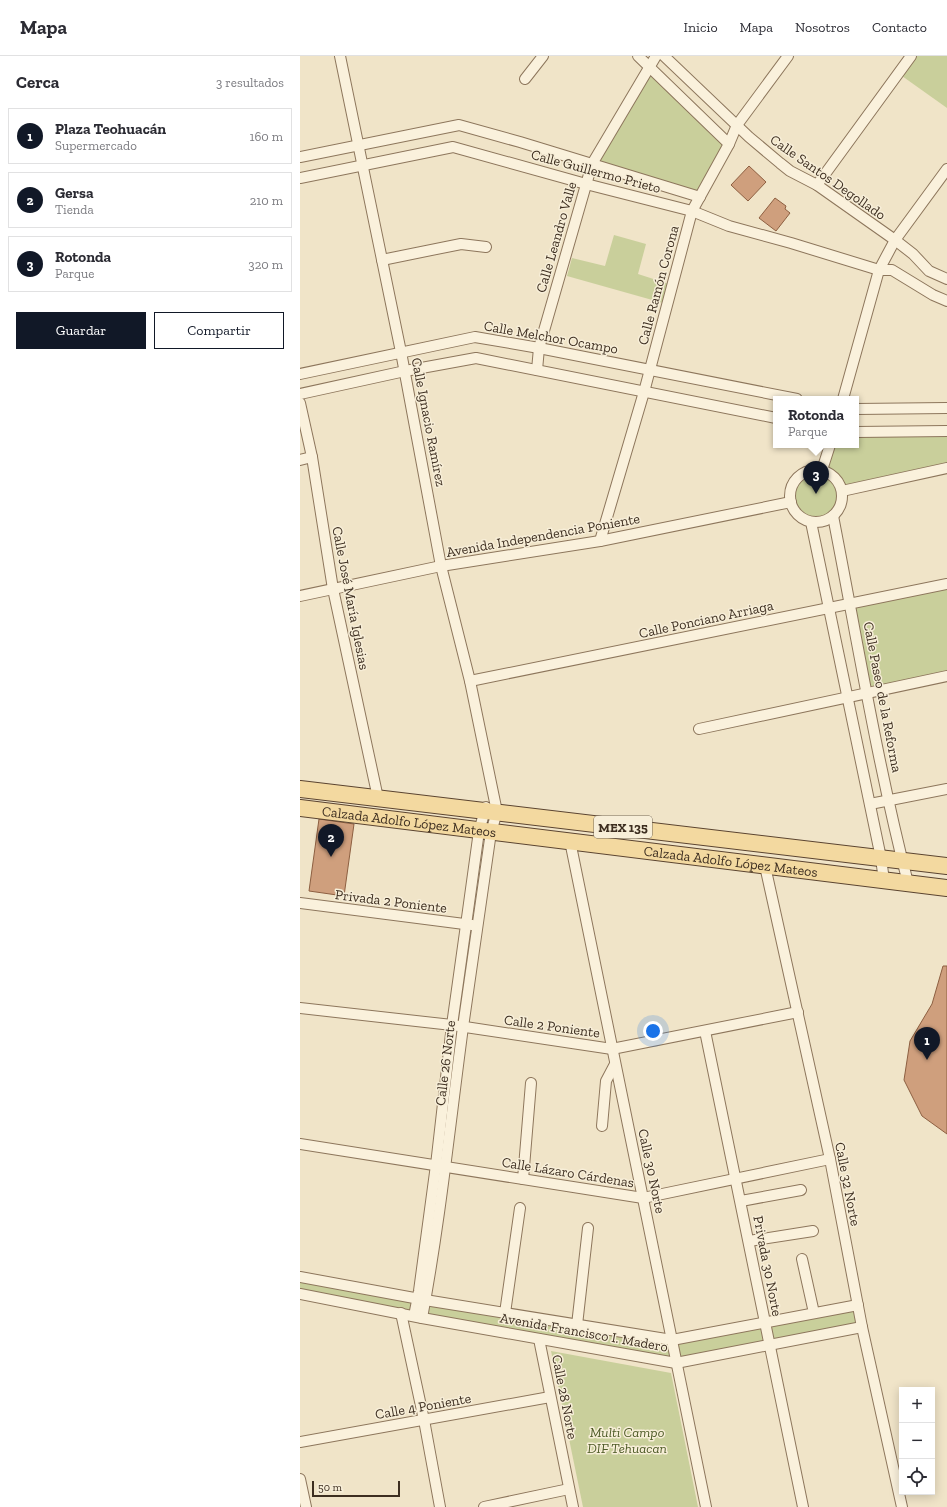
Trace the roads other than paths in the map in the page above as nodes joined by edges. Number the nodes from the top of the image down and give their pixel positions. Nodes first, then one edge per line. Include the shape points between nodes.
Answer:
1 (340, 56) edge
2 (543, 56) edge
3 (638, 56) edge
4 (656, 56) edge
5 (788, 56) edge
6 (911, 56) edge
7 (669, 58) edge
8 (650, 67) junction
9 (657, 75) junction
10 (525, 79) dead end
11 (737, 126) junction
12 (358, 144) junction
13 (729, 144) junction
14 (300, 157) edge
15 (592, 164) junction
16 (363, 165) junction
17 (947, 169) edge
18 (300, 178) edge
19 (586, 184) junction
20 (817, 185) junction
21 (700, 197) junction
22 (692, 211) junction
23 (895, 240) junction
24 (486, 247) dead end
25 (382, 260) junction
26 (879, 270) junction
27 (947, 279) edge
28 (947, 301) edge
29 (539, 348) junction
30 (401, 352) junction
31 (537, 370) junction
32 (650, 370) junction
33 (405, 371) junction
34 (300, 374) edge
35 (644, 392) junction
36 (300, 394) edge
37 (782, 396) edge
38 (844, 396) edge
39 (300, 403) edge
40 (947, 408) edge
41 (859, 409) edge
42 (773, 417) edge
43 (947, 431) edge
44 (859, 432) edge
45 (829, 448) edge
46 (312, 457) junction
47 (300, 460) edge
48 (947, 468) edge
49 (822, 470) junction
50 (842, 491) junction
51 (791, 502) junction
52 (833, 516) junction
53 (811, 522) junction
54 (600, 541) junction
55 (441, 566) junction
56 (947, 584) edge
57 (333, 589) junction
58 (300, 596) edge
59 (850, 604) junction
60 (830, 608) junction
61 (947, 676) edge
62 (470, 681) junction
63 (867, 692) junction
64 (848, 697) junction
65 (699, 729) dead end
66 (300, 789) edge
67 (947, 789) edge
68 (378, 798) junction
69 (889, 801) junction
70 (870, 804) junction
71 (300, 808) edge
72 (490, 812) junction
73 (485, 832) junction
74 (570, 841) junction
75 (881, 858) junction
76 (902, 860) junction
77 (765, 866) junction
78 (947, 866) edge
79 (884, 880) junction
80 (908, 883) junction
81 (947, 888) edge
82 (300, 904) edge
83 (466, 925) junction
84 (478, 926) junction
85 (300, 1008) edge
86 (798, 1012) junction
87 (452, 1025) junction
88 (463, 1028) junction
89 (705, 1031) junction
90 (612, 1049) junction
91 (615, 1064) junction
92 (531, 1083) dead end
93 (602, 1126) dead end
94 (300, 1144) edge
95 (830, 1159) junction
96 (441, 1166) junction
97 (523, 1179) junction
98 (736, 1179) junction
99 (801, 1190) dead end
100 (643, 1198) junction
101 (741, 1201) junction
102 (520, 1208) dead end
103 (588, 1228) dead end
104 (813, 1231) dead end
105 (749, 1241) junction
106 (802, 1259) dead end
107 (300, 1277) edge
108 (300, 1294) edge
109 (422, 1299) junction
110 (858, 1305) junction
111 (401, 1313) junction
112 (505, 1313) junction
113 (814, 1313) junction
114 (418, 1317) junction
115 (764, 1323) junction
116 (577, 1325) junction
117 (862, 1327) junction
118 (539, 1339) junction
119 (672, 1340) junction
120 (770, 1345) junction
121 (676, 1363) junction
122 (550, 1397) junction
123 (424, 1420) junction
124 (300, 1442) edge
125 (300, 1479) edge
126 (569, 1489) junction
127 (306, 1507) edge
128 (440, 1507) edge
129 (484, 1507) edge
130 (573, 1507) edge
131 (706, 1507) edge
132 (803, 1507) edge
133 (902, 1507) edge

1 - 12 street, Calle Ignacio Ramírez
2 - 10 street
3 - 8 street
4 - 8 street, Calle Leandro Valle
5 - 11 street, Calle Ramón Corona
6 - 20 street
7 - 9 street
7 - 11 street, Calle Santos Degollado
8 - 9 street
8 - 15 street, Calle Leandro Valle
9 - 13 street
11 - 13 street, Calle Ramón Corona
11 - 20 street, Calle Santos Degollado via 790,171
12 - 14 street, Calle Guillermo Prieto
12 - 15 street, Calle Guillermo Prieto via 459,125
12 - 16 street, Calle Ignacio Ramírez
13 - 21 street, Calle Ramón Corona
15 - 19 street, Calle Leandro Valle
15 - 21 street, Calle Guillermo Prieto
16 - 18 street, Calle Guillermo Prieto
16 - 19 street, Calle Guillermo Prieto via 453,147
16 - 25 street, Calle Ignacio Ramírez
17 - 23 street
19 - 22 street, Calle Guillermo Prieto
19 - 29 street, Calle Leandro Valle
20 - 23 street, Calle Santos Degollado
21 - 22 street, Calle Ramón Corona
22 - 26 street, Calle Guillermo Prieto via 729,226
22 - 32 street, Calle Ramón Corona
23 - 26 street
23 - 27 street, Calle Santos Degollado via 929,271
24 - 25 street via 461,244
25 - 30 street, Calle Ignacio Ramírez
26 - 28 street via 892,270
26 - 38 street
29 - 30 street, Calle Melchor Ocampo via 475,337
29 - 31 street, Calle Leandro Valle
29 - 32 street, Calle Melchor Ocampo
30 - 33 street, Calle Ignacio Ramírez
30 - 34 street, Calle Melchor Ocampo
31 - 33 street via 476,358
31 - 35 street
32 - 35 street, Calle Ramón Corona
32 - 37 street, Calle Melchor Ocampo
33 - 36 street
33 - 55 street, Calle Ignacio Ramírez
35 - 42 street
35 - 54 street, Calle Ramón Corona
39 - 46 street, Calle José María Iglesias
40 - 41 street
43 - 44 street
45 - 49 street
46 - 47 street
46 - 57 street, Calle José María Iglesias
48 - 50 street
49 - 50 street via 835,478
49 - 51 street via 808,471 797,478 790,489
50 - 52 street via 841,505
51 - 53 street via 798,515
51 - 54 street, Avenida Independencia Poniente
52 - 53 street
52 - 59 street, Calle Paseo de la Reforma
53 - 60 street
54 - 55 street, Avenida Independencia Poniente
55 - 57 street, Avenida Independencia Poniente
55 - 62 street, Calle Ignacio Ramírez
56 - 59 street, Calle Ponciano Arriaga
57 - 58 street, Avenida Independencia Poniente
57 - 68 street, Calle José María Iglesias
59 - 60 street, Calle Ponciano Arriaga
59 - 63 street, Calle Paseo de la Reforma
60 - 62 street, Calle Ponciano Arriaga
60 - 64 street
61 - 63 street
62 - 72 street, Calle Ignacio Ramírez via 492,793
63 - 64 street
63 - 69 street, Calle Paseo de la Reforma
64 - 65 street
64 - 70 street
66 - 68 main road, Calzada Adolfo López Mateos / MEX 135
67 - 69 street
68 - 72 main road, Calzada Adolfo López Mateos / MEX 135
69 - 70 street
69 - 76 street, Calle Paseo de la Reforma
70 - 75 street
71 - 73 main road, Calzada Adolfo López Mateos / MEX 135
72 - 73 street, Calle 26 Norte
72 - 75 main road, Calzada Adolfo López Mateos / MEX 135
73 - 74 main road, Calzada Adolfo López Mateos / MEX 135
73 - 83 street, Calle 26 Norte
73 - 84 street, Calle 26 Norte
74 - 77 main road, Calzada Adolfo López Mateos / MEX 135
74 - 90 street, Calle 30 Norte
75 - 76 main road, Calzada Adolfo López Mateos / MEX 135
75 - 79 street
76 - 78 main road, Calzada Adolfo López Mateos / MEX 135
76 - 80 street, Calle Paseo de la Reforma
77 - 79 main road, Calzada Adolfo López Mateos / MEX 135
77 - 86 street, Calle 32 Norte
79 - 80 main road, Calzada Adolfo López Mateos / MEX 135
80 - 81 main road, Calzada Adolfo López Mateos / MEX 135
82 - 83 street, Privada 2 Poniente
83 - 84 street, Privada 2 Poniente
83 - 87 street, Calle 26 Norte
84 - 88 street, Calle 26 Norte
85 - 87 street, Calle 2 Poniente
86 - 89 street, Calle 2 Poniente
86 - 95 street, Calle 32 Norte
87 - 88 street, Calle 2 Poniente
87 - 96 street, Calle 26 Norte
88 - 90 street, Calle 2 Poniente
88 - 96 street, Calle 26 Norte
89 - 90 street, Calle 2 Poniente
89 - 98 street, Privada 30 Norte
90 - 91 street, Calle 30 Norte
91 - 93 street via 606,1081
91 - 100 street, Calle 30 Norte
92 - 97 street
94 - 96 street, Calle Lázaro Cárdenas
95 - 98 street, Calle Lázaro Cárdenas
95 - 110 street, Calle 32 Norte
96 - 97 street, Calle Lázaro Cárdenas
96 - 109 street, Calle 26 Norte
97 - 100 street, Calle Lázaro Cárdenas
98 - 100 street, Calle Lázaro Cárdenas
98 - 101 street, Privada 30 Norte
99 - 101 street
100 - 119 street, Calle 30 Norte
101 - 105 street, Privada 30 Norte
102 - 112 street
103 - 116 street
104 - 105 street
105 - 115 street, Privada 30 Norte
106 - 113 street
107 - 109 street, Avenida Francisco I. Madero
108 - 111 street, Avenida Francisco I. Madero
109 - 112 street, Avenida Francisco I. Madero
109 - 114 street, Calle 26 Norte
110 - 113 street, Avenida Francisco I. Madero
110 - 117 street, Calle 32 Norte
111 - 114 street, Avenida Francisco I. Madero
111 - 123 street
112 - 116 street, Avenida Francisco I. Madero
113 - 115 street, Avenida Francisco I. Madero
114 - 118 street, Avenida Francisco I. Madero
115 - 119 street, Avenida Francisco I. Madero
115 - 120 street, Privada 30 Norte
116 - 119 street, Avenida Francisco I. Madero
117 - 120 street, Avenida Francisco I. Madero
117 - 133 street, Calle 32 Norte
118 - 121 street, Avenida Francisco I. Madero
118 - 122 street, Calle 28 Norte
119 - 121 street, Calle 30 Norte
120 - 121 street, Avenida Francisco I. Madero
120 - 132 street, Privada 30 Norte
121 - 131 street, Calle 30 Norte
122 - 123 street, Calle 4 Poniente
122 - 126 street, Calle 28 Norte
123 - 124 street, Calle 4 Poniente
123 - 128 street
125 - 127 street
126 - 129 street
126 - 130 street, Calle 28 Norte

